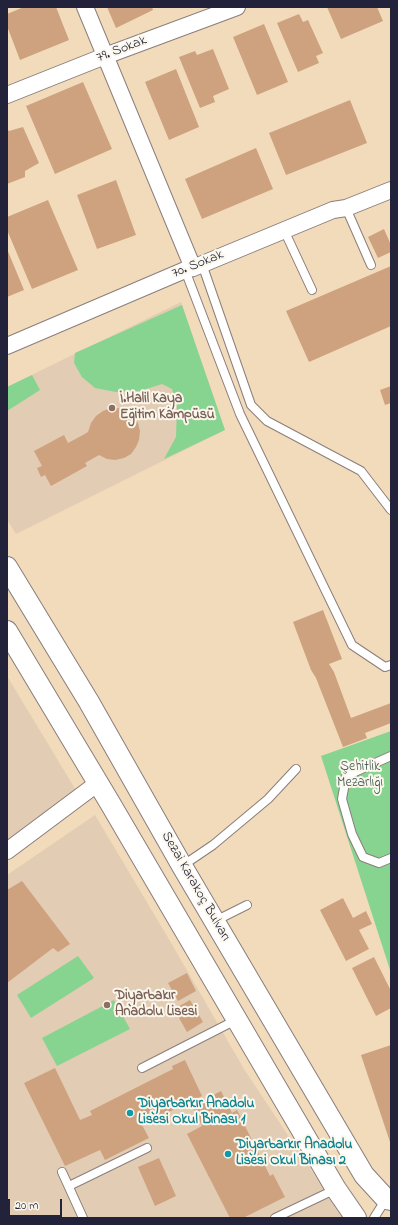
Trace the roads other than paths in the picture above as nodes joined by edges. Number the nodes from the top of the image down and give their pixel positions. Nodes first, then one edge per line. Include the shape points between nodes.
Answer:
1 (85, 7) edge
2 (237, 7) edge
3 (105, 56) junction
4 (7, 95) edge
5 (391, 190) edge
6 (346, 208) junction
7 (284, 230) junction
8 (371, 265) dead end
9 (193, 267) junction
10 (312, 290) dead end
11 (7, 346) edge
12 (391, 510) edge
13 (7, 567) edge
14 (7, 631) edge
15 (391, 665) edge
16 (391, 756) edge
17 (296, 769) dead end
18 (98, 783) junction
19 (7, 852) edge
20 (391, 858) edge
21 (182, 866) junction
22 (247, 906) dead end
23 (215, 922) junction
24 (237, 1020) junction
25 (142, 1068) dead end
26 (147, 1148) dead end
27 (62, 1172) dead end
28 (69, 1186) junction
29 (336, 1189) junction
30 (389, 1199) edge
31 (83, 1218) edge
32 (275, 1218) edge
33 (356, 1218) edge
34 (374, 1218) edge

1 - 3 street
2 - 3 street, 79. Sokak
3 - 4 street, 79. Sokak
3 - 9 street
5 - 6 street, 70. Sokak
6 - 7 street, 70. Sokak via 332,210
6 - 8 lane
7 - 9 street, 70. Sokak
7 - 10 lane
9 - 11 street, 70. Sokak
9 - 12 lane via 251,405 267,421 361,470
9 - 15 lane via 240,414 352,645 385,667
13 - 21 street, Sezai Karakoç Bulvarı via 89,702
14 - 18 street
16 - 20 lane via 346,777 342,799 352,834 363,857 379,863
17 - 21 lane via 268,799 214,845
18 - 19 street
18 - 24 street
21 - 23 street, Sezai Karakoç Bulvarı
22 - 23 lane
23 - 30 street, Sezai Karakoç Bulvarı via 364,1175
24 - 25 lane
24 - 29 street
26 - 28 lane
27 - 28 lane
28 - 31 lane
29 - 32 lane
29 - 33 street
30 - 34 lane

